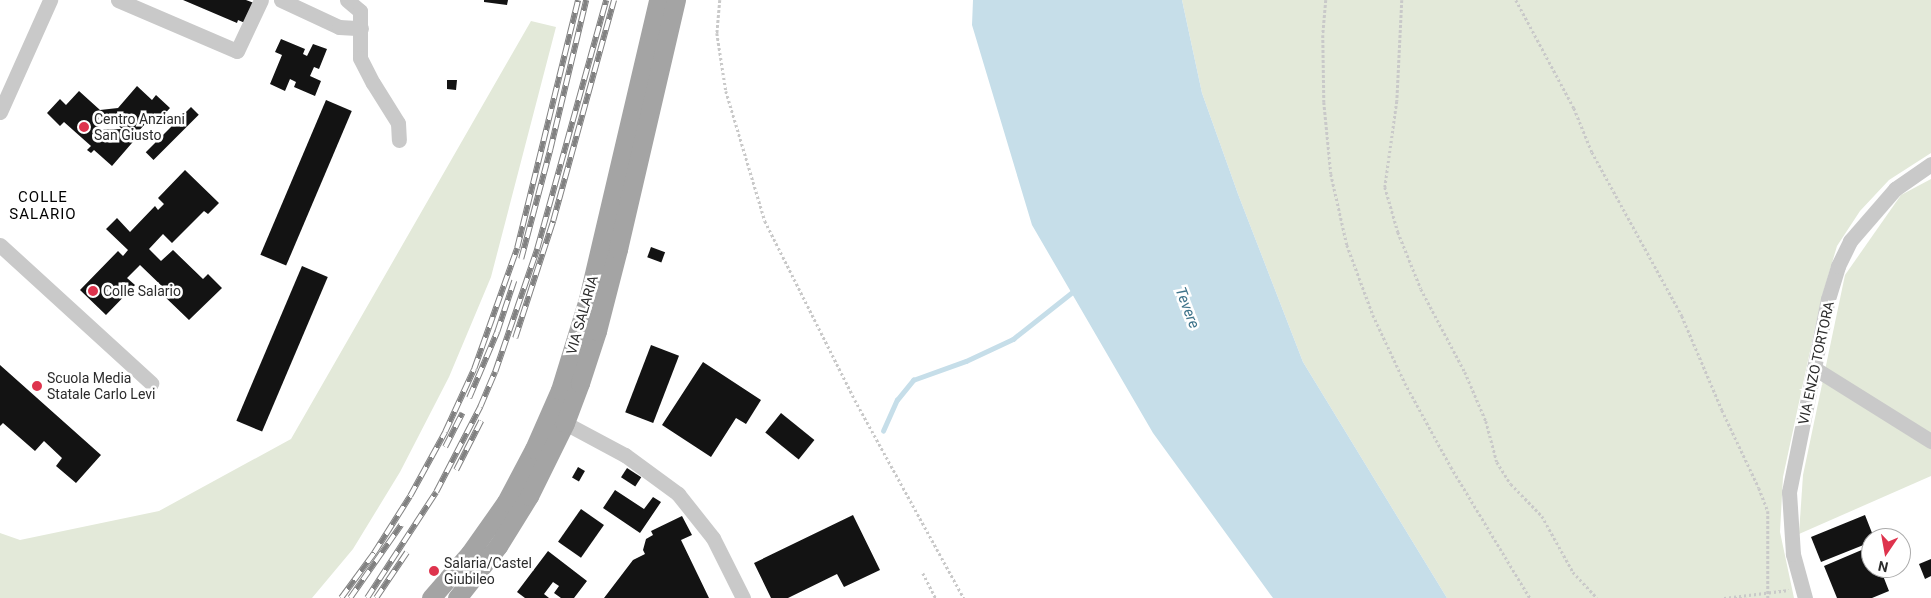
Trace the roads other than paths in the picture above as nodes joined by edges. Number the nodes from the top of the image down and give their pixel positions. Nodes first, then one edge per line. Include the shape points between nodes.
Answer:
1 (50, 0) edge
2 (118, 0) edge
3 (261, 0) edge
4 (281, 0) edge
5 (347, 0) edge
6 (658, 0) edge
7 (676, 0) edge
8 (361, 28) junction
9 (0, 112) edge
10 (398, 140) dead end
11 (1931, 164) edge
12 (0, 245) edge
13 (1814, 368) junction
14 (151, 383) dead end
15 (565, 423) junction
16 (1931, 441) edge
17 (1804, 593) edge
18 (431, 598) edge
19 (457, 598) edge
20 (743, 598) edge

1 - 9 street
2 - 3 street via 238,51
4 - 8 street via 339,27
5 - 8 street via 360,11
6 - 18 main road, VIA SALARIA via 593,282 560,390 506,502 470,553
7 - 15 main road, VIA SALARIA via 604,304
8 - 10 street via 361,61 398,123
11 - 13 street, VIA ENZO TORTORA via 1894,189 1850,241 1828,299
12 - 14 street
13 - 16 street
13 - 17 street, VIA ENZO TORTORA via 1789,492 1793,554
15 - 19 main road, VIA SALARIA via 518,515
15 - 20 street via 625,455 678,494 713,538

